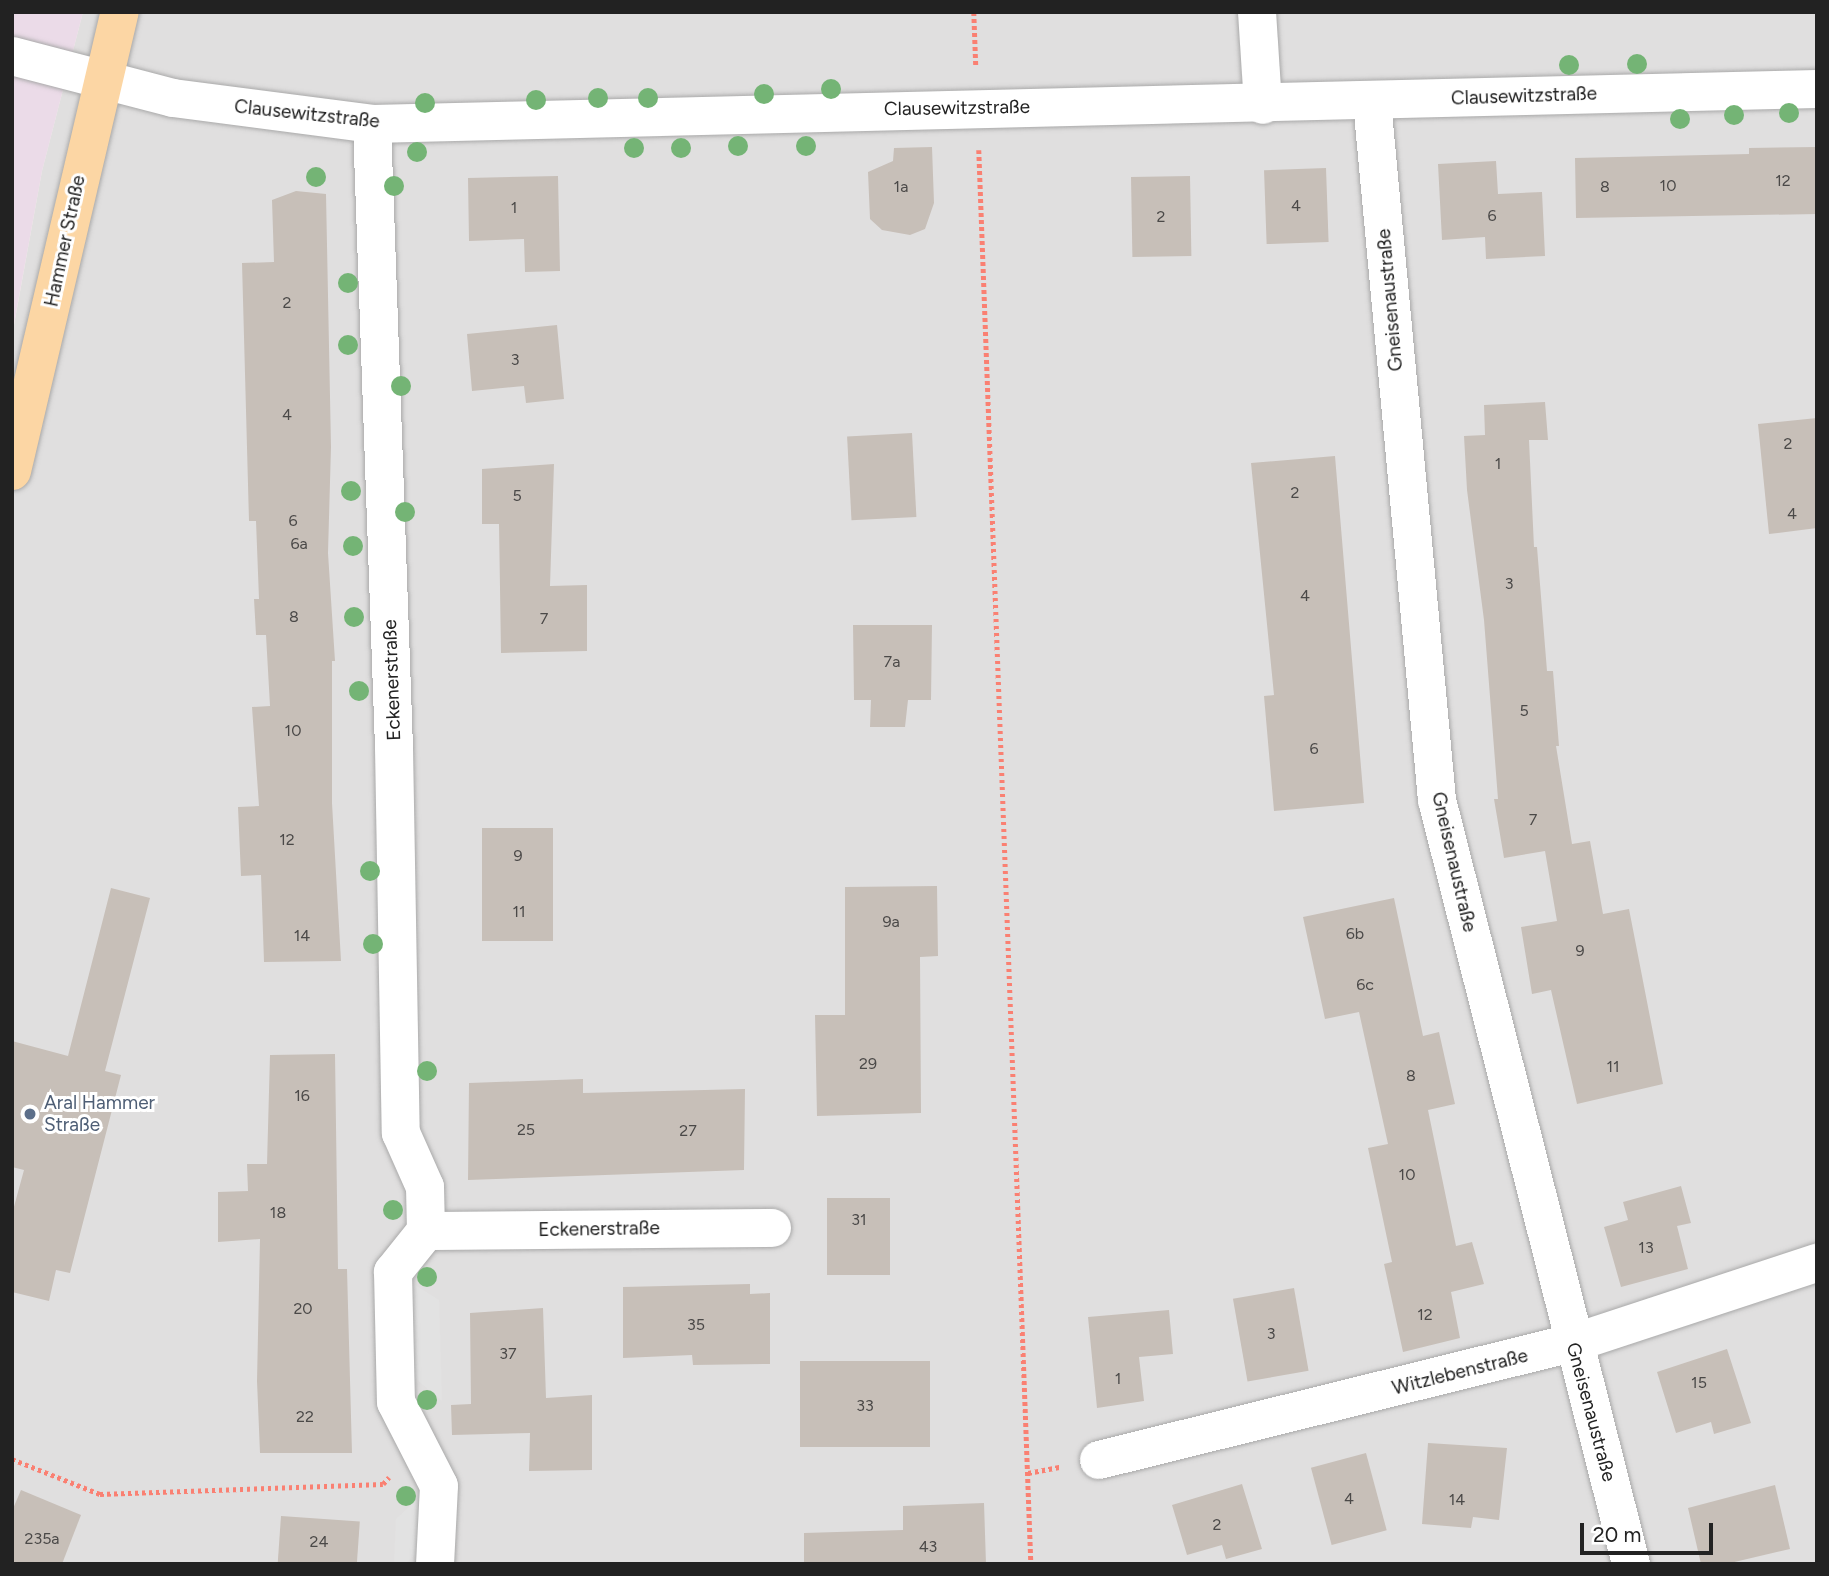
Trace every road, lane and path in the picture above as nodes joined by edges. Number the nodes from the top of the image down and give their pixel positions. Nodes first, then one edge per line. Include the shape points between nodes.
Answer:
1 (120, 12) edge
2 (974, 12) edge
3 (1257, 12) edge
4 (12, 56) edge
5 (101, 80) junction
6 (1817, 89) edge
7 (1372, 102) junction
8 (1263, 105) junction
9 (978, 108) junction
10 (372, 124) junction
11 (12, 471) edge
12 (772, 1228) dead end
13 (426, 1231) junction
14 (1817, 1263) edge
15 (1573, 1343) junction
16 (417, 1446) junction
17 (12, 1459) edge
18 (1098, 1460) dead end
19 (435, 1564) edge
20 (1031, 1564) edge
21 (1631, 1564) edge

1 - 5 main road, Hammer Straße
2 - 9 path
3 - 8 street
4 - 5 street, Clausewitzstraße
5 - 10 street, Clausewitzstraße via 173,98
5 - 11 main road, Hammer Straße
6 - 7 street, Clausewitzstraße
7 - 8 street, Clausewitzstraße
7 - 15 street, Gneisenaustraße via 1437,800
8 - 9 street, Clausewitzstraße
9 - 10 street, Clausewitzstraße
9 - 20 path
10 - 13 street, Eckenerstraße via 394,735 401,1133 425,1187
12 - 13 street, Eckenerstraße
13 - 16 street via 393,1272 396,1402
14 - 15 street, Witzlebenstraße
15 - 18 street, Witzlebenstraße
15 - 21 street, Gneisenaustraße
16 - 17 path via 383,1484 100,1494
16 - 19 street via 439,1486

